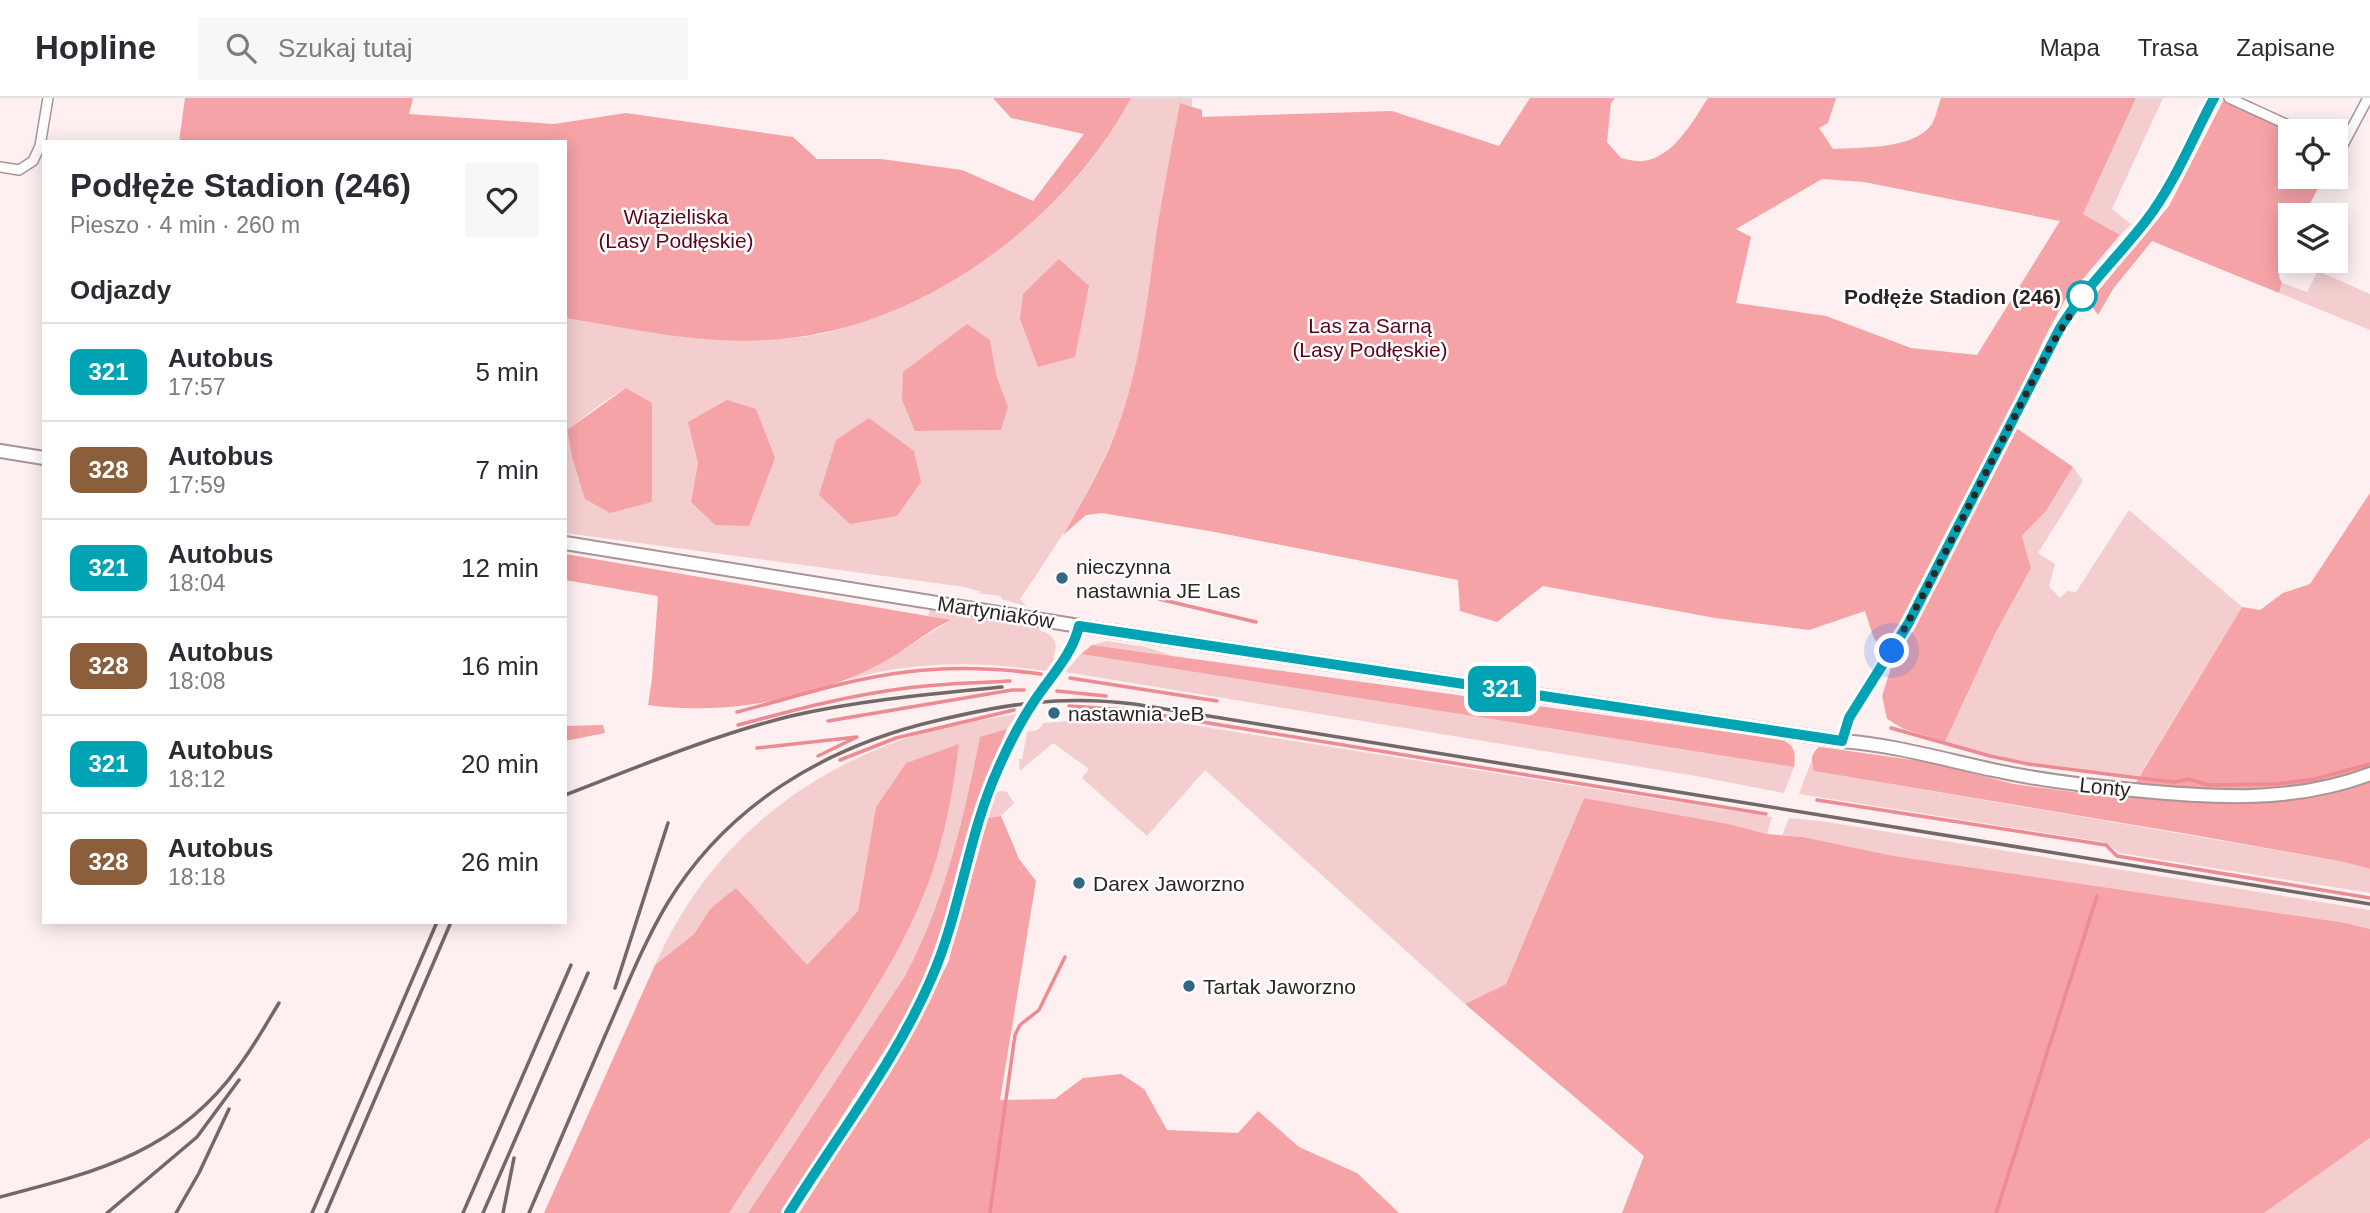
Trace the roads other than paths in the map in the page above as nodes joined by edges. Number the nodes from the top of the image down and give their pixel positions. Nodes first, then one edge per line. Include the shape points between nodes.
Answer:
1 (48, 98) edge
2 (2214, 98) edge
3 (2229, 98) edge
4 (2368, 98) edge
5 (2278, 120) edge
6 (2348, 136) edge
7 (0, 167) edge
8 (0, 450) edge
9 (42, 458) edge
10 (567, 543) edge
11 (1079, 626) junction
12 (1842, 741) junction
13 (2370, 775) edge
14 (788, 1213) edge

1 - 7 street via 33,161 19,170
2 - 12 street via 2160,201 2060,328 1913,614 1849,718
3 - 5 street
4 - 6 street
8 - 9 main road
10 - 11 main road, Martyniaków
11 - 12 main road, Martyniaków
11 - 14 street via 1074,644 1020,724 997,771 980,814 948,934 916,1013
12 - 13 main road, Lonty via 1898,748 2029,778 2220,798 2297,792

